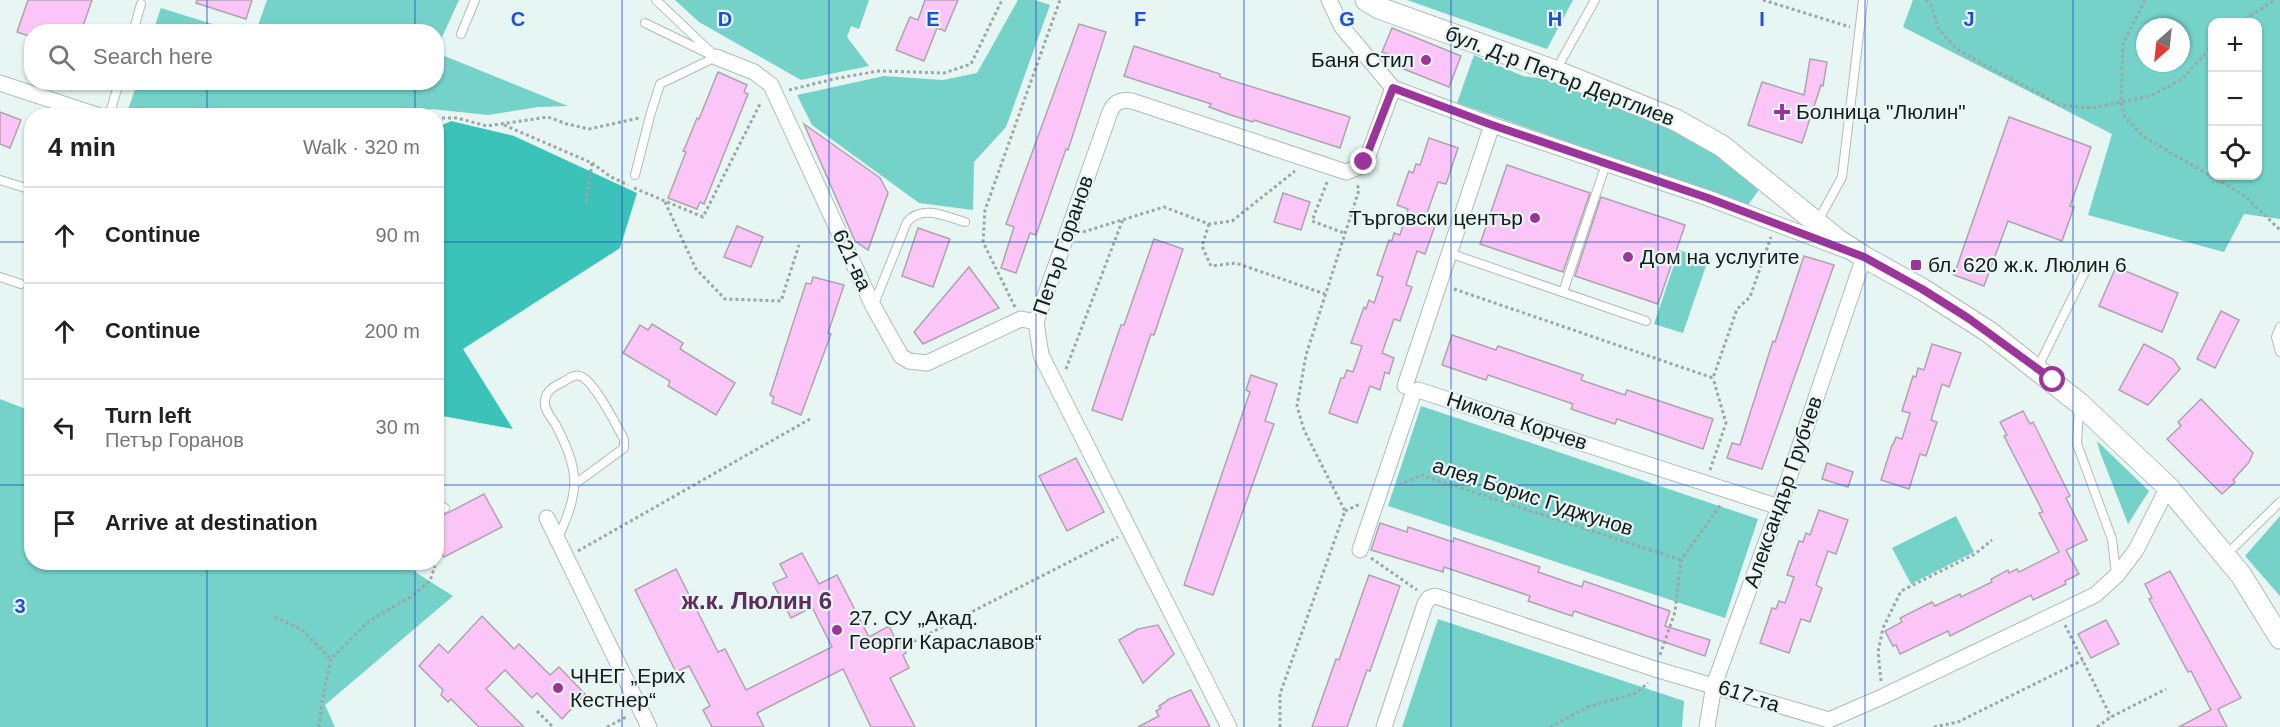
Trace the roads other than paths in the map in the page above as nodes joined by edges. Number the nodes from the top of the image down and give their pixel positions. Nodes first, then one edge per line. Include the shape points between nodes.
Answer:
1 (475, 0) edge
2 (656, 0) edge
3 (1329, 0) edge
4 (1366, 0) edge
5 (1595, 0) edge
6 (1863, 0) edge
7 (141, 4) dead end
8 (645, 23) dead end
9 (135, 24) edge
10 (461, 34) dead end
11 (716, 57) junction
12 (1555, 71) junction
13 (0, 83) edge
14 (1393, 88) junction
15 (117, 90) edge
16 (76, 108) edge
17 (111, 108) edge
18 (1492, 125) junction
19 (1605, 164) junction
20 (635, 175) dead end
21 (0, 180) edge
22 (24, 188) edge
23 (965, 222) dead end
24 (1817, 223) junction
25 (1449, 253) junction
26 (1864, 257) junction
27 (2085, 272) dead end
28 (0, 277) edge
29 (21, 284) dead end
30 (1563, 292) junction
31 (873, 306) junction
32 (1028, 320) junction
33 (1646, 321) dead end
34 (2280, 327) edge
35 (2280, 352) edge
36 (2037, 368) junction
37 (1405, 386) dead end
38 (2079, 403) junction
39 (575, 484) junction
40 (2168, 487) junction
41 (2280, 502) edge
42 (1779, 507) junction
43 (547, 518) dead end
44 (557, 539) junction
45 (1360, 550) road end
46 (2225, 556) junction
47 (2117, 575) junction
48 (2280, 638) edge
49 (1714, 685) junction
50 (649, 727) edge
51 (1230, 727) edge
52 (1384, 727) edge
53 (1707, 727) edge

1 - 10 lane
2 - 11 lane
3 - 14 street via 1342,27
4 - 12 main road, бул. Д-р Петър Дертлиев
5 - 12 lane
6 - 24 lane via 1842,177
7 - 9 lane
8 - 11 lane
11 - 20 lane via 660,84
11 - 31 street, 621-ва via 754,72 771,85
12 - 24 main road, бул. Д-р Петър Дертлиев via 1676,120 1722,147
13 - 16 street
14 - 18 street
14 - 32 street, Петър Горанов via 1368,156 1346,172 1132,101 1116,103 1065,238
15 - 17 lane
18 - 19 street
18 - 25 street
19 - 26 street
19 - 30 lane
21 - 22 lane
23 - 31 lane via 935,213 912,216
24 - 26 main road, бул. Д-р Петър Дертлиев
25 - 30 lane
25 - 37 street
26 - 36 main road, бул. Д-р Петър Дертлиев via 1968,318
26 - 42 street, Александър Грубчев
27 - 36 lane
28 - 29 lane
30 - 33 lane
31 - 32 street, 621-ва via 895,348 909,361 918,363 927,363
32 - 51 street, Петър Горанов via 1041,355
34 - 35 lane via 2276,337
36 - 38 main road, бул. Д-р Петър Дертлиев
38 - 40 main road, бул. Д-р Петър Дертлиев
38 - 47 lane via 2077,444 2112,539
39 - 39 lane via 569,453 546,410 545,399 550,389 580,376 591,383 624,439 624,448
39 - 44 lane via 572,506
40 - 46 main road, бул. Д-р Петър Дертлиев
40 - 47 street, 617-та via 2136,550
41 - 46 lane
42 - 45 street, Никола Корчев via 1422,390 1413,394
42 - 49 street, Александър Грубчев
43 - 44 street
44 - 50 street
46 - 48 main road, бул. Д-р Петър Дертлиев
47 - 49 street, 617-та via 2095,595 1828,720
49 - 52 street, 617-та via 1439,597 1429,598
49 - 53 street, Александър Грубчев

